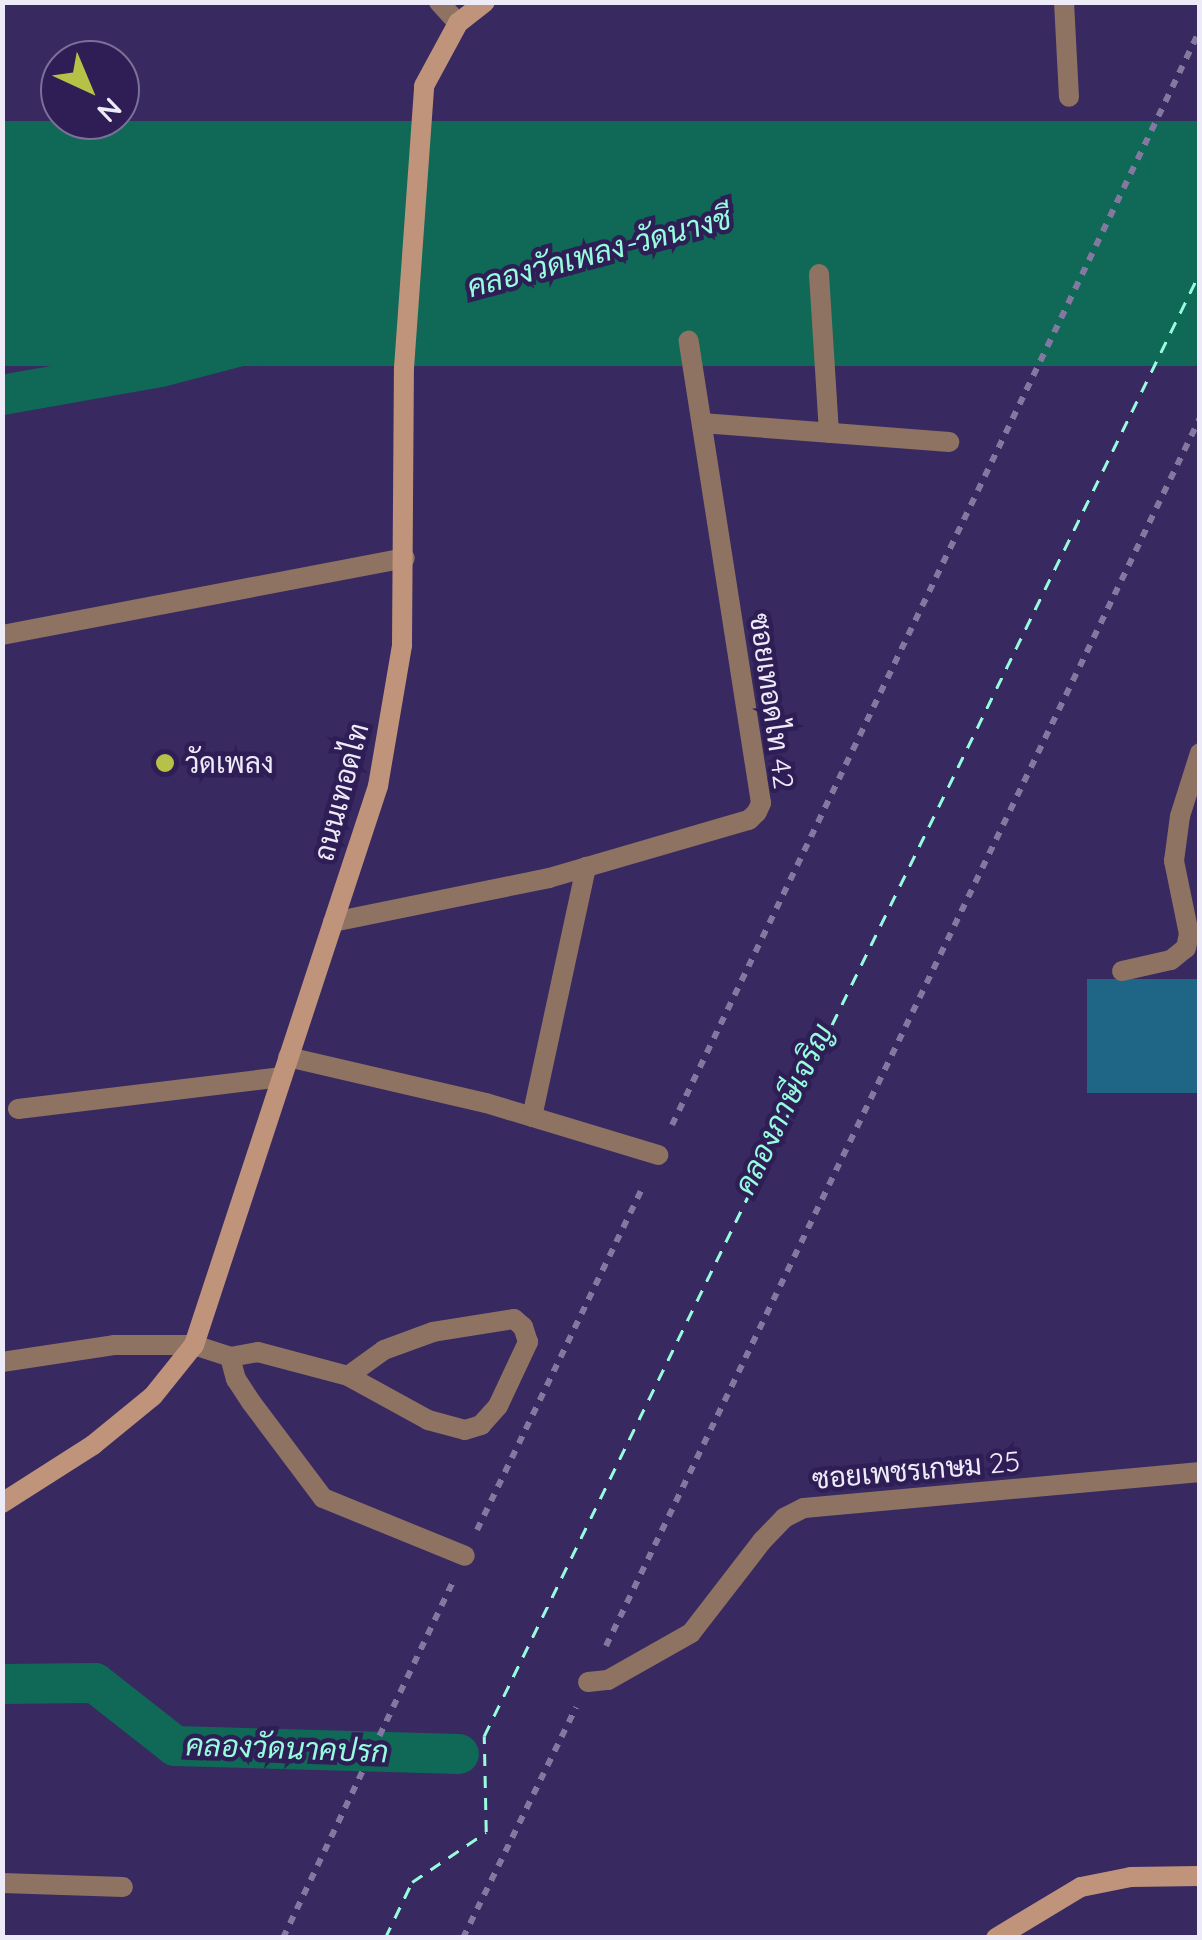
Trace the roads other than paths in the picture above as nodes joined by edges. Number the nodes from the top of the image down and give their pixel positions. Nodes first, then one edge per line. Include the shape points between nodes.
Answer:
1 (439, 2) edge
2 (486, 2) edge
3 (1064, 2) edge
4 (458, 23) junction
5 (1069, 97) dead end
6 (819, 274) dead end
7 (690, 341) dead end
8 (702, 424) junction
9 (829, 433) junction
10 (949, 442) dead end
11 (405, 558) junction
12 (2, 635) edge
13 (1200, 752) edge
14 (586, 867) junction
15 (333, 922) junction
16 (1122, 971) dead end
17 (285, 1067) junction
18 (18, 1109) dead end
19 (532, 1117) junction
20 (658, 1155) dead end
21 (194, 1345) junction
22 (230, 1357) junction
23 (2, 1362) edge
24 (348, 1376) junction
25 (1200, 1472) edge
26 (2, 1503) edge
27 (465, 1556) road end
28 (588, 1682) road end
29 (1200, 1876) edge
30 (2, 1884) edge
31 (124, 1887) dead end
32 (996, 1938) edge

1 - 4 street
2 - 4 main road, ถนนเทอดไท
3 - 5 street
4 - 11 main road, ถนนเทอดไท via 424,86 404,368
6 - 9 street
7 - 8 street, ซอยเทอดไท 42
8 - 9 street
8 - 14 street, ซอยเทอดไท 42 via 761,803 750,820
9 - 10 street
11 - 12 street
11 - 15 main road, ถนนเทอดไท via 402,645 378,786
13 - 16 street via 1174,860 1186,948 1170,960
14 - 15 street, ซอยเทอดไท 42
14 - 19 street
15 - 17 main road, ถนนเทอดไท
17 - 18 street
17 - 19 street
17 - 21 main road, ถนนเทอดไท
19 - 20 street
21 - 22 street
21 - 23 street via 114,1345
21 - 26 main road, ถนนเทอดไท via 153,1396 93,1445
22 - 24 street via 258,1352
22 - 27 street via 250,1402 324,1498
24 - 24 street via 384,1350 433,1332 514,1320 528,1342 498,1406 481,1425 465,1430 428,1420
25 - 28 street, ซอยเพชรเกษม 25 via 804,1508 762,1541 691,1633 608,1680
29 - 32 main road via 1131,1877 1082,1887
30 - 31 street

